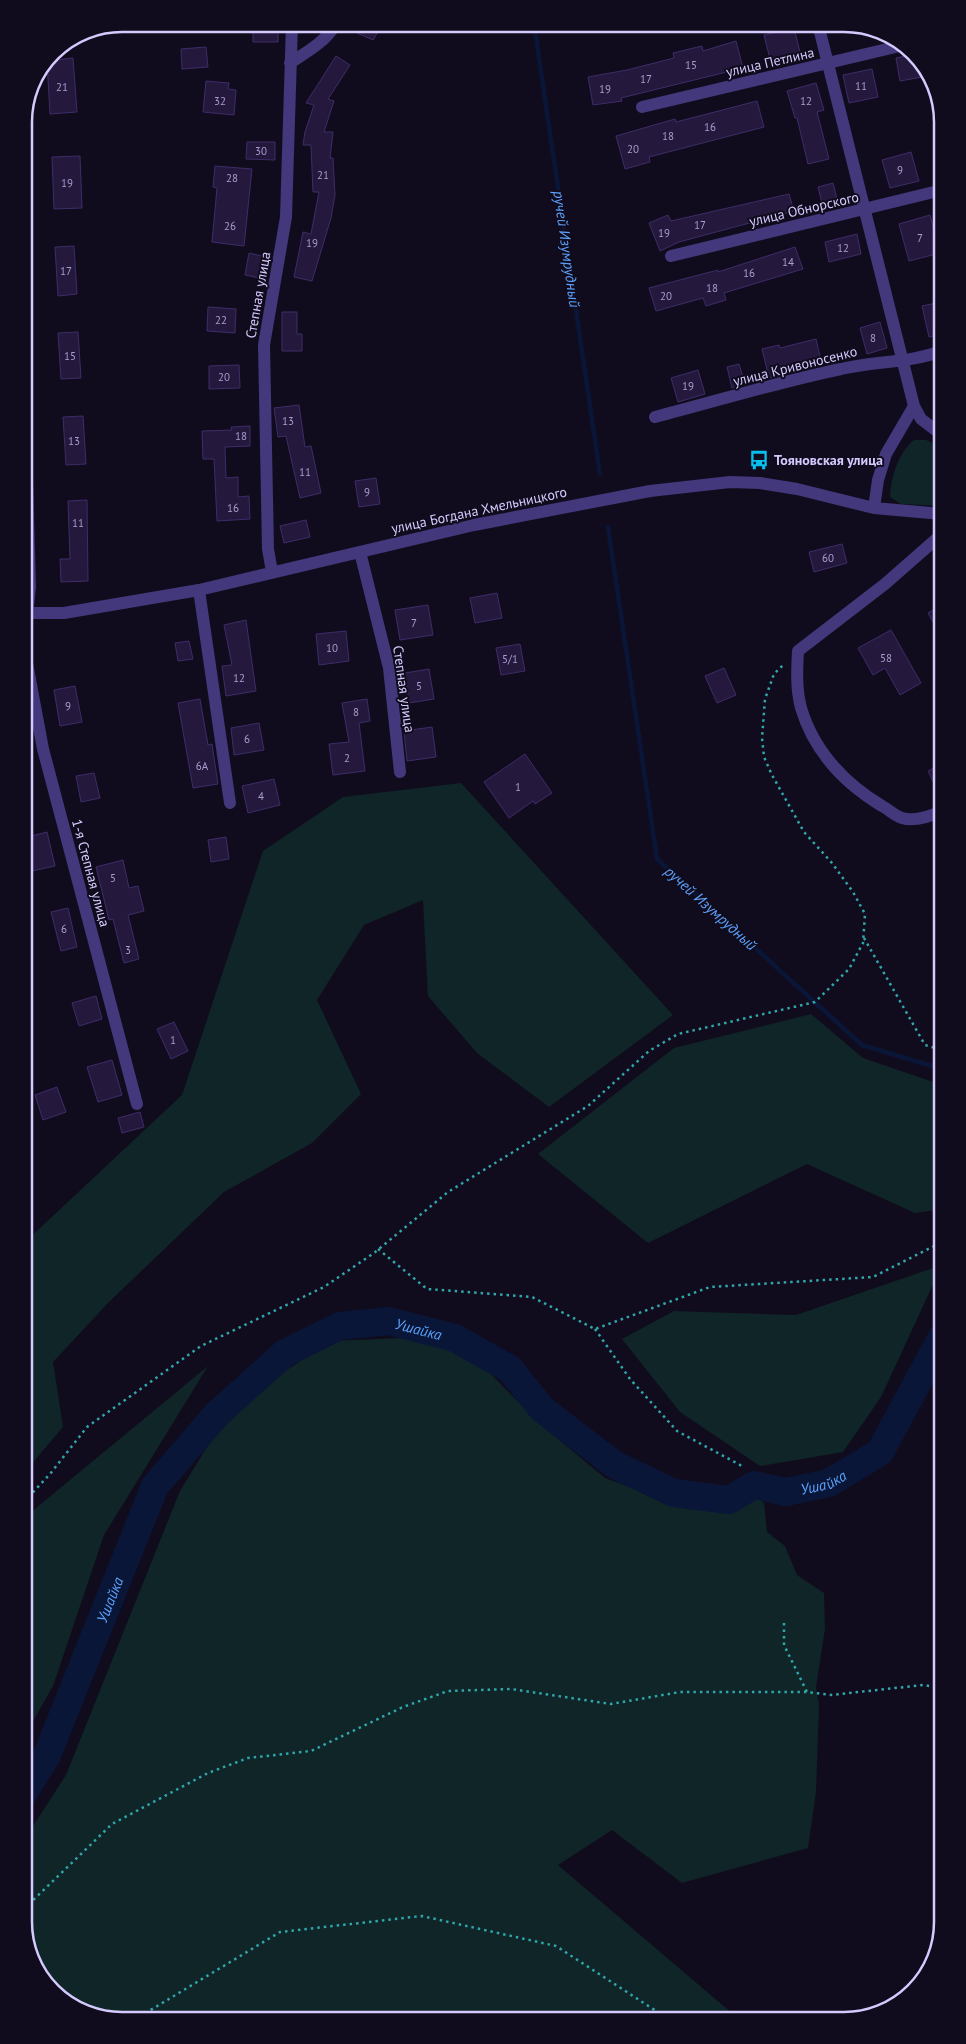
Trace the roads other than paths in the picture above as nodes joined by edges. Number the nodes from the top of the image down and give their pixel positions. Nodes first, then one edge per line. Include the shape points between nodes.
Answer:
1 (292, 32) edge
2 (331, 32) edge
3 (820, 33) edge
4 (893, 48) edge
5 (290, 63) junction
6 (828, 64) junction
7 (642, 108) dead end
8 (934, 192) edge
9 (865, 210) junction
10 (671, 256) dead end
11 (934, 354) edge
12 (902, 361) junction
13 (914, 406) junction
14 (655, 417) dead end
15 (934, 429) edge
16 (874, 508) junction
17 (934, 513) edge
18 (934, 541) edge
19 (360, 552) junction
20 (272, 572) junction
21 (198, 590) junction
22 (33, 613) edge
23 (33, 696) edge
24 (400, 772) dead end
25 (230, 803) dead end
26 (934, 814) edge
27 (137, 1104) dead end

1 - 5 street, Степная улица
2 - 5 street
3 - 6 street
4 - 6 street, улица Петлина
5 - 20 street, Степная улица via 286,217 264,345 268,548
6 - 7 street, улица Петлина
6 - 9 street
8 - 9 street, улица Обнорского
9 - 10 street, улица Обнорского
9 - 12 street
11 - 12 street, улица Кривоносенко
12 - 13 street
12 - 14 street, улица Кривоносенко via 841,369
13 - 15 street via 921,419
13 - 16 street via 886,454
16 - 17 street, улица Богдана Хмельницкого
16 - 19 street, улица Богдана Хмельницкого via 797,489 730,482 650,491 474,525
18 - 26 street via 885,584 798,651 797,687 802,709 819,748 863,795 902,818 917,819
19 - 20 street, улица Богдана Хмельницкого
19 - 24 street, Степная улица via 390,668
20 - 21 street, улица Богдана Хмельницкого
21 - 22 street, улица Богдана Хмельницкого via 64,613
21 - 25 street
23 - 27 street, 1-я Степная улица via 42,749

